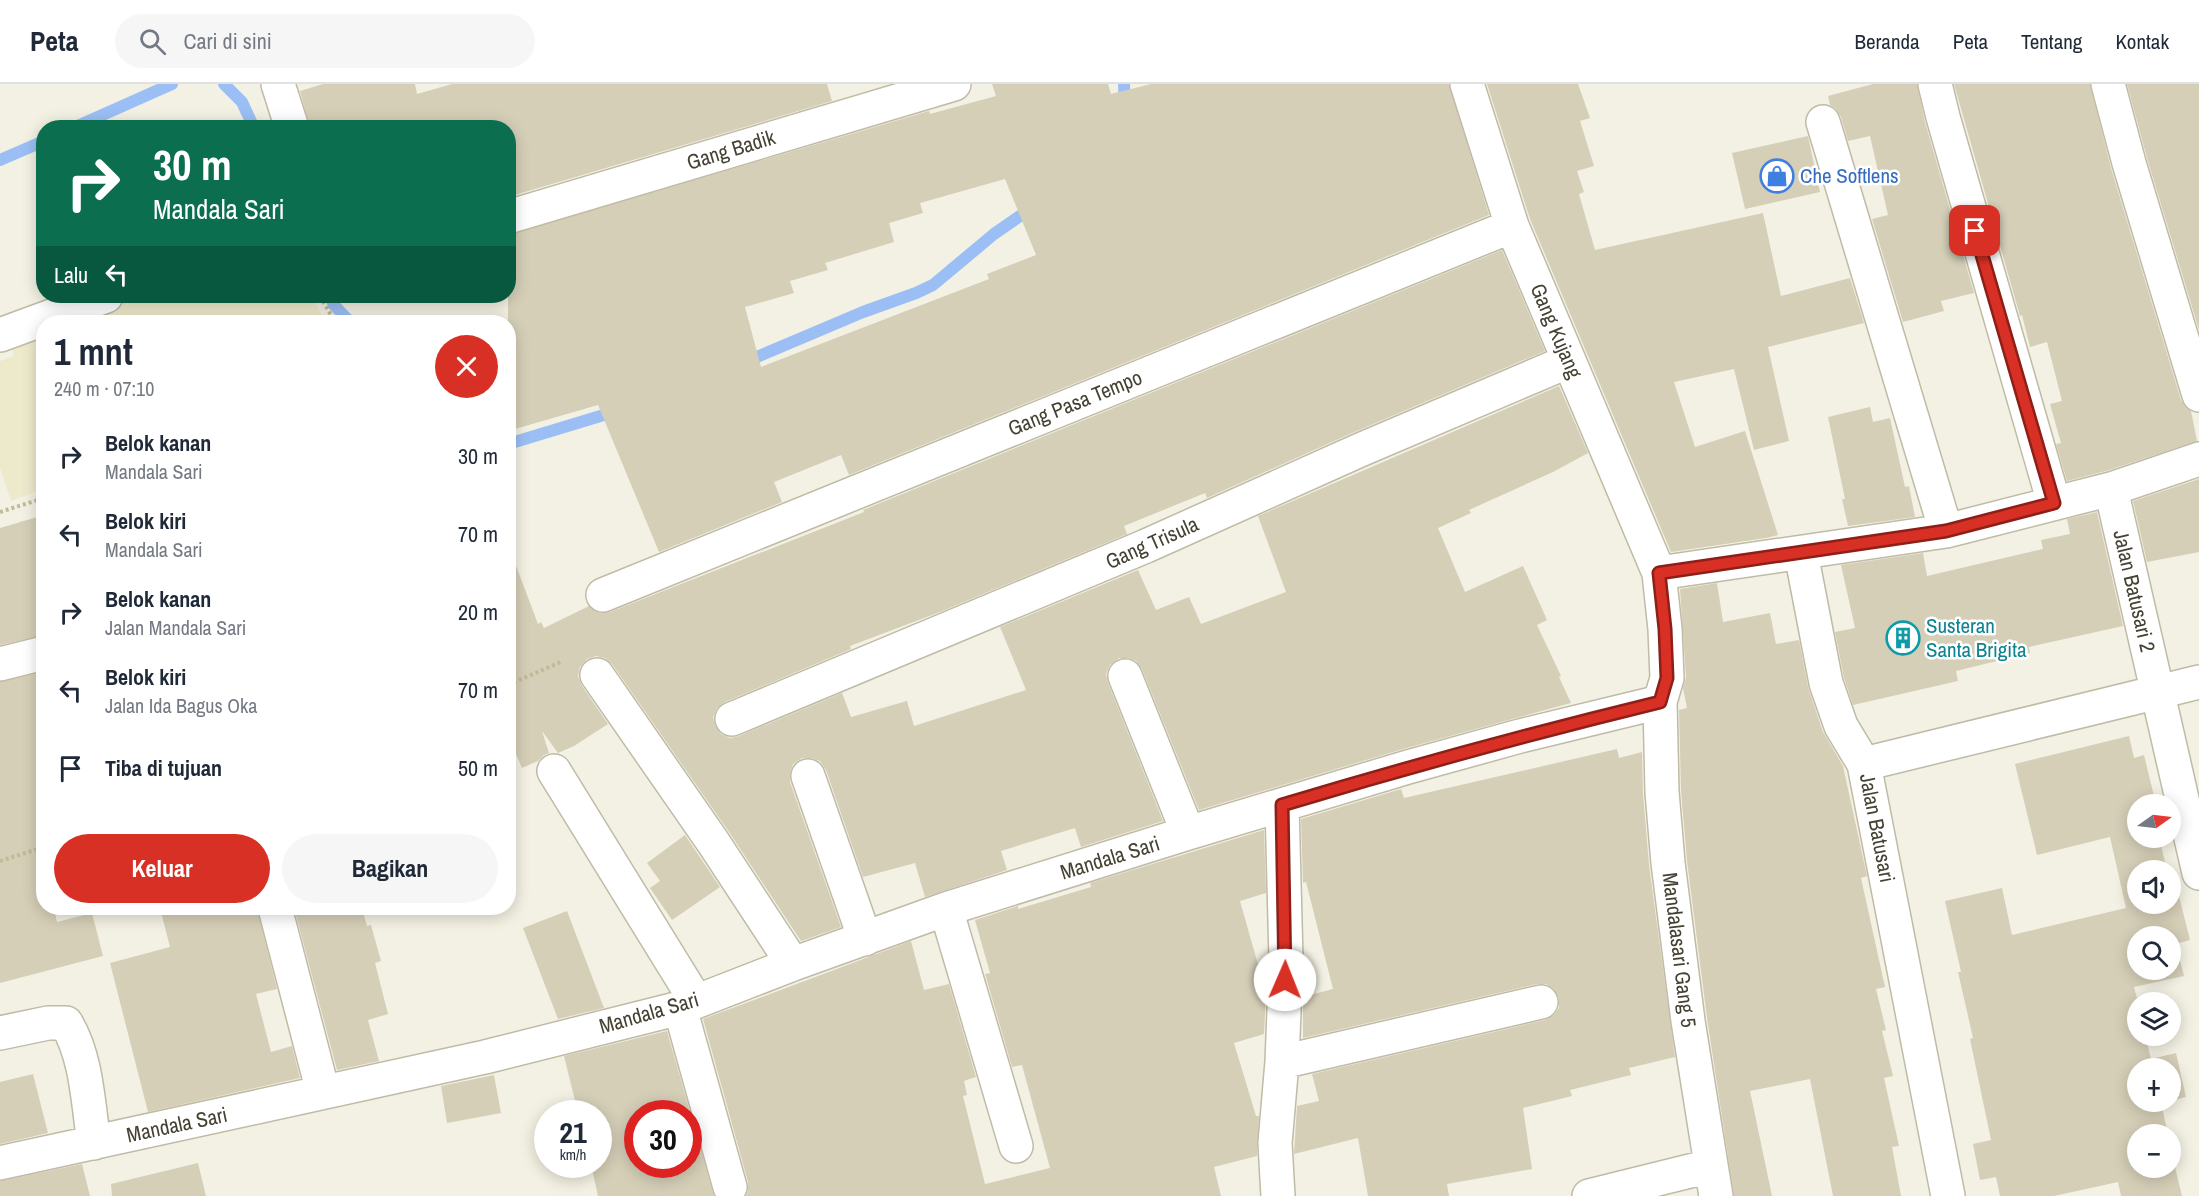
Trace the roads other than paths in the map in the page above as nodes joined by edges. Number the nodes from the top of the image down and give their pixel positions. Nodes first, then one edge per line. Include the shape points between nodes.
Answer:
1 (278, 84) edge
2 (954, 84) edge
3 (1467, 84) edge
4 (1935, 84) edge
5 (2108, 84) edge
6 (289, 120) edge
7 (1823, 122) dead end
8 (516, 215) edge
9 (1512, 226) junction
10 (87, 303) edge
11 (54, 315) edge
12 (36, 322) edge
13 (0, 335) edge
14 (1569, 361) junction
15 (2199, 395) edge
16 (2199, 459) edge
17 (2111, 489) junction
18 (2054, 503) junction
19 (1946, 531) junction
20 (1801, 553) junction
21 (1659, 573) junction
22 (603, 595) dead end
23 (36, 655) edge
24 (0, 664) edge
25 (597, 675) road end
26 (1125, 676) dead end
27 (2199, 682) edge
28 (2158, 692) junction
29 (1660, 702) junction
30 (732, 719) dead end
31 (1864, 764) junction
32 (554, 771) dead end
33 (808, 776) dead end
34 (1282, 805) junction
35 (1188, 833) junction
36 (2199, 873) edge
37 (946, 909) junction
38 (277, 915) edge
39 (865, 939) junction
40 (793, 964) junction
41 (1541, 1002) dead end
42 (688, 1004) junction
43 (0, 1033) edge
44 (1282, 1062) junction
45 (323, 1092) junction
46 (94, 1143) junction
47 (1016, 1146) dead end
48 (0, 1163) edge
49 (1713, 1181) edge
50 (730, 1187) dead end
51 (1278, 1196) edge
52 (1589, 1196) edge
53 (1947, 1196) edge

1 - 6 street
2 - 8 street, Gang Badik
3 - 9 street, Gang Kujang
4 - 18 street
5 - 15 street
7 - 19 street
9 - 14 street, Gang Kujang
9 - 22 street, Gang Pasa Tempo
10 - 11 street
12 - 13 street
14 - 21 street, Gang Kujang
14 - 30 street, Gang Trisula via 1146,546
16 - 17 street
17 - 18 street
17 - 28 street, Jalan Batusari 2
18 - 19 street
19 - 20 street
20 - 21 street
20 - 31 street via 1826,683 1841,726
21 - 29 street via 1667,678
23 - 24 street
25 - 40 street
26 - 35 street
27 - 28 street, Jalan Batusari
28 - 31 street, Jalan Batusari
28 - 36 street, Jalan Batusari 2
29 - 34 street, Mandala Sari via 1408,766
29 - 49 street, Mandalasari Gang 5 via 1668,863
31 - 53 street, Jalan Batusari
32 - 42 street
33 - 39 street
34 - 35 street, Mandala Sari
34 - 44 street via 1286,960
35 - 37 street, Mandala Sari
37 - 39 street, Mandala Sari
37 - 47 street
38 - 45 street
39 - 40 street, Mandala Sari
40 - 42 street, Mandala Sari
41 - 44 street
42 - 45 street, Mandala Sari via 485,1058
42 - 50 street
43 - 46 street via 66,1023 83,1072
44 - 51 street via 1275,1143
45 - 46 street, Mandala Sari
46 - 48 street, Mandala Sari
49 - 52 street

